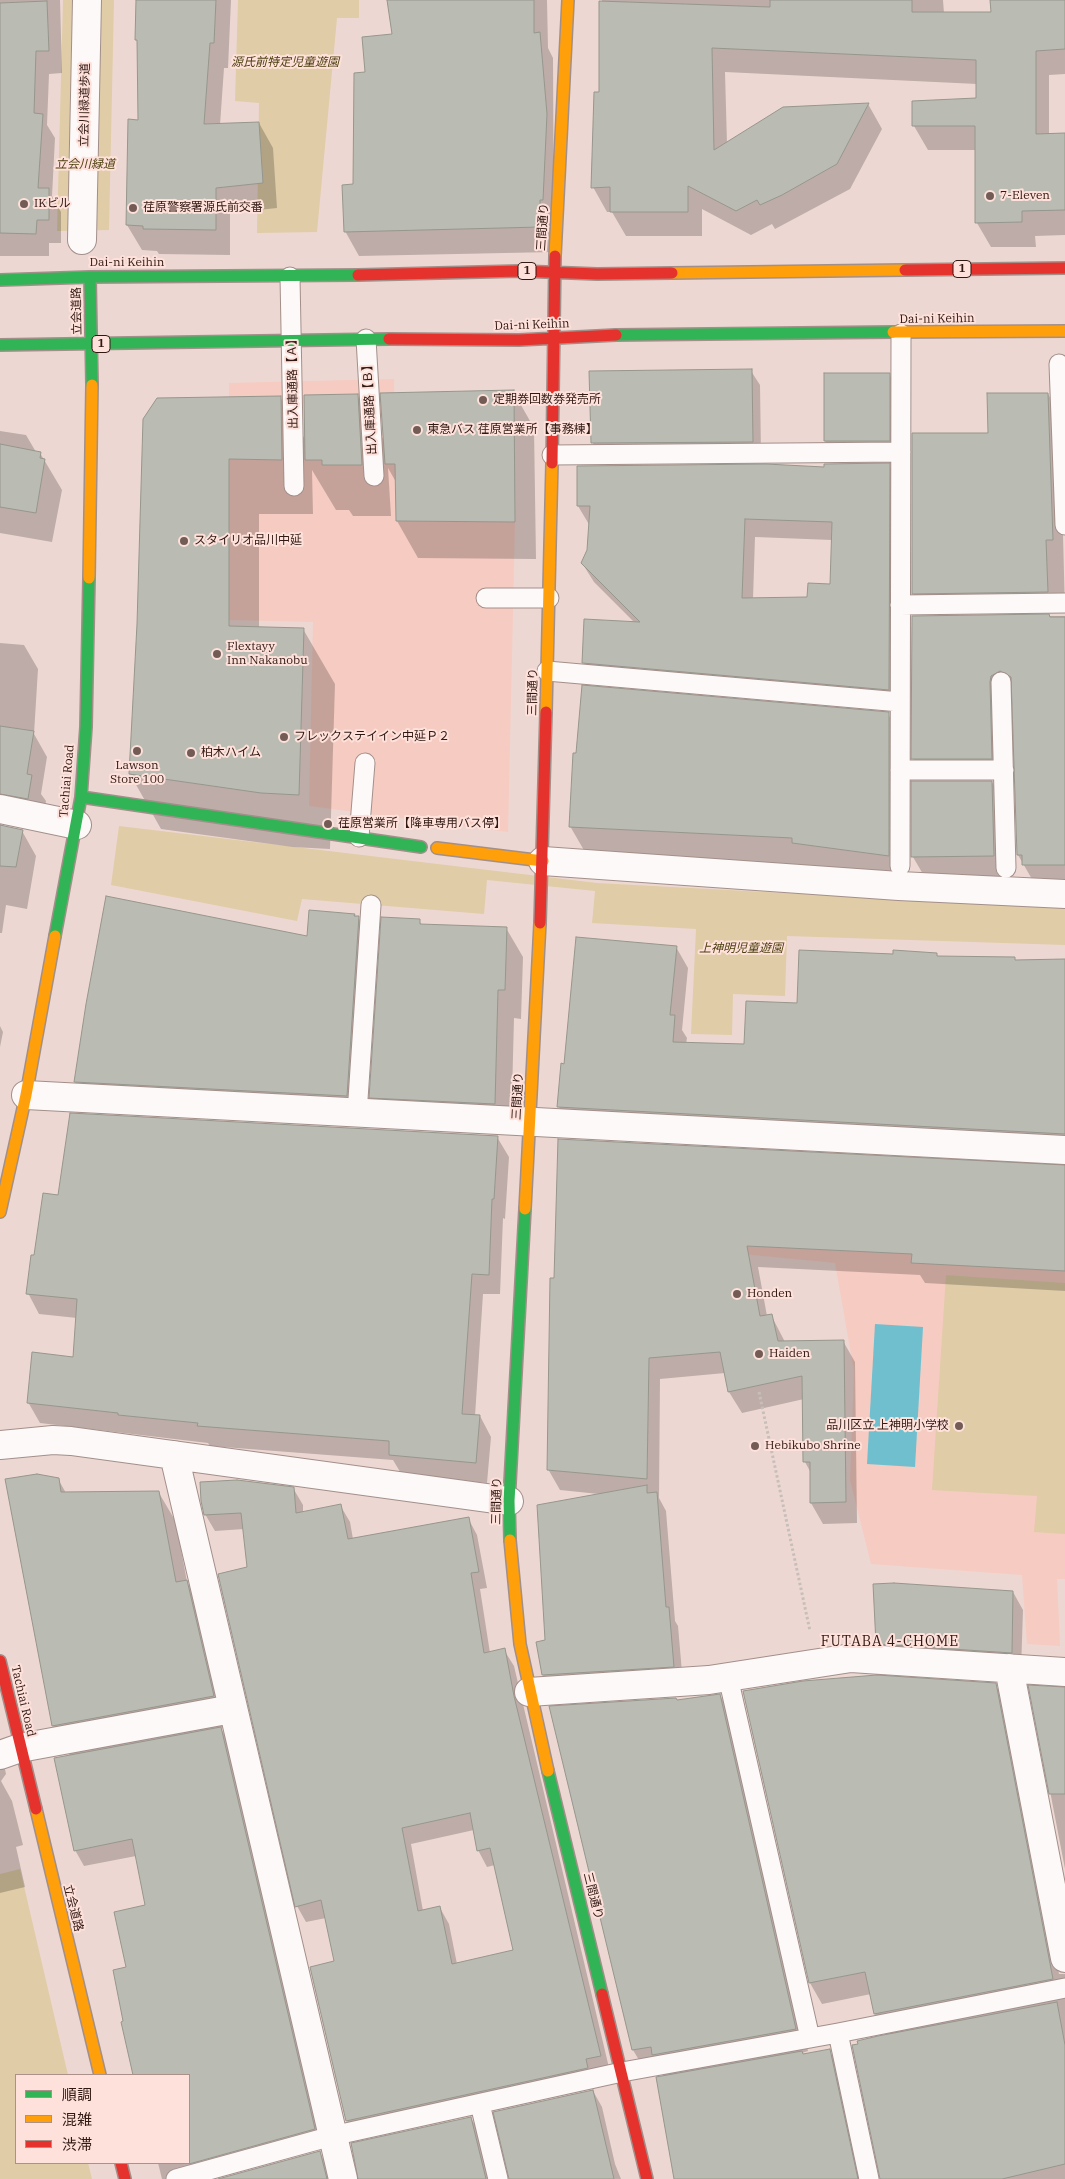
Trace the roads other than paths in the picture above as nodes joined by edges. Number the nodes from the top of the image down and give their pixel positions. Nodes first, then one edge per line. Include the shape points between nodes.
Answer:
1 (87, 0) edge
2 (568, 0) edge
3 (82, 240) dead end
4 (1065, 268) edge
5 (554, 271) junction
6 (290, 276) junction
7 (90, 277) junction
8 (0, 280) edge
9 (1065, 331) edge
10 (901, 334) junction
11 (366, 339) junction
12 (554, 339) junction
13 (292, 340) junction
14 (0, 345) edge
15 (92, 345) junction
16 (1059, 364) dead end
17 (901, 452) junction
18 (552, 455) junction
19 (374, 476) dead end
20 (294, 486) dead end
21 (1065, 525) edge
22 (486, 598) dead end
23 (549, 598) junction
24 (1065, 603) edge
25 (900, 605) junction
26 (547, 671) junction
27 (1001, 682) dead end
28 (900, 702) junction
29 (365, 763) dead end
30 (900, 770) junction
31 (1004, 770) junction
32 (81, 797) junction
33 (0, 809) edge
34 (77, 825) junction
35 (359, 837) junction
36 (543, 861) junction
37 (900, 866) dead end
38 (1006, 868) dead end
39 (1065, 894) edge
40 (371, 905) dead end
41 (26, 1095) junction
42 (357, 1114) junction
43 (531, 1121) junction
44 (1065, 1150) edge
45 (0, 1212) edge
46 (0, 1445) edge
47 (174, 1455) junction
48 (509, 1501) junction
49 (0, 1660) edge
50 (1009, 1668) junction
51 (1065, 1672) edge
52 (728, 1677) junction
53 (529, 1692) junction
54 (232, 1709) junction
55 (10, 1752) edge
56 (1065, 1958) edge
57 (1065, 1988) edge
58 (838, 2033) junction
59 (810, 2038) junction
60 (622, 2072) junction
61 (100, 2074) edge
62 (480, 2104) junction
63 (332, 2136) junction
64 (121, 2164) edge
65 (125, 2179) edge
66 (176, 2179) edge
67 (343, 2179) edge
68 (498, 2179) edge
69 (647, 2179) edge
70 (869, 2179) edge

1 - 3 street, 立会川緑道歩道
2 - 5 main road, 三間通り
4 - 5 main road, Dai-ni Keihin / 1 via 597,274
5 - 6 main road, Dai-ni Keihin / 1
5 - 12 main road, 三間通り
6 - 7 main road, Dai-ni Keihin / 1
6 - 13 lane, 出入庫通路【Ａ】
7 - 8 main road, Dai-ni Keihin / 1
7 - 15 main road, 立会道路
9 - 10 main road, Dai-ni Keihin / 1
10 - 12 main road, Dai-ni Keihin / 1 via 597,335
10 - 17 lane
11 - 12 main road, Dai-ni Keihin / 1
11 - 13 main road, Dai-ni Keihin / 1
11 - 19 lane, 出入庫通路【Ｂ】
12 - 18 main road, 三間通り
13 - 15 main road, Dai-ni Keihin / 1 via 145,341
13 - 20 lane, 出入庫通路【Ａ】
14 - 15 main road, Dai-ni Keihin / 1
15 - 32 main road, Tachiai Road via 86,727
16 - 21 lane
17 - 18 lane
17 - 25 lane
18 - 23 main road, 三間通り
22 - 23 lane
23 - 26 main road, 三間通り
24 - 25 lane
25 - 28 lane
26 - 28 lane
26 - 36 main road, 三間通り
27 - 31 lane
28 - 30 lane
29 - 35 lane
30 - 31 lane
30 - 37 lane
31 - 38 lane
32 - 34 main road, Tachiai Road
32 - 35 main road
33 - 34 street
34 - 41 main road, Tachiai Road
35 - 36 main road
36 - 39 street
36 - 43 main road, 三間通り
40 - 42 lane
41 - 42 street
41 - 45 main road, Tachiai Road
42 - 43 street
43 - 44 street
43 - 48 main road, 三間通り
46 - 47 street via 53,1440
47 - 48 street
47 - 54 street
48 - 53 main road, 三間通り via 520,1644
49 - 55 main road, Tachiai Road
50 - 51 street
50 - 52 street via 851,1658
50 - 56 street
52 - 53 street
52 - 59 lane
53 - 60 main road, 三間通り
54 - 55 street
54 - 63 street
55 - 61 main road, 立会道路
57 - 58 lane
58 - 59 lane
58 - 70 lane
59 - 60 lane
60 - 62 lane
60 - 69 main road, 三間通り
62 - 63 lane
62 - 68 lane
63 - 66 lane
63 - 67 street
64 - 65 main road

